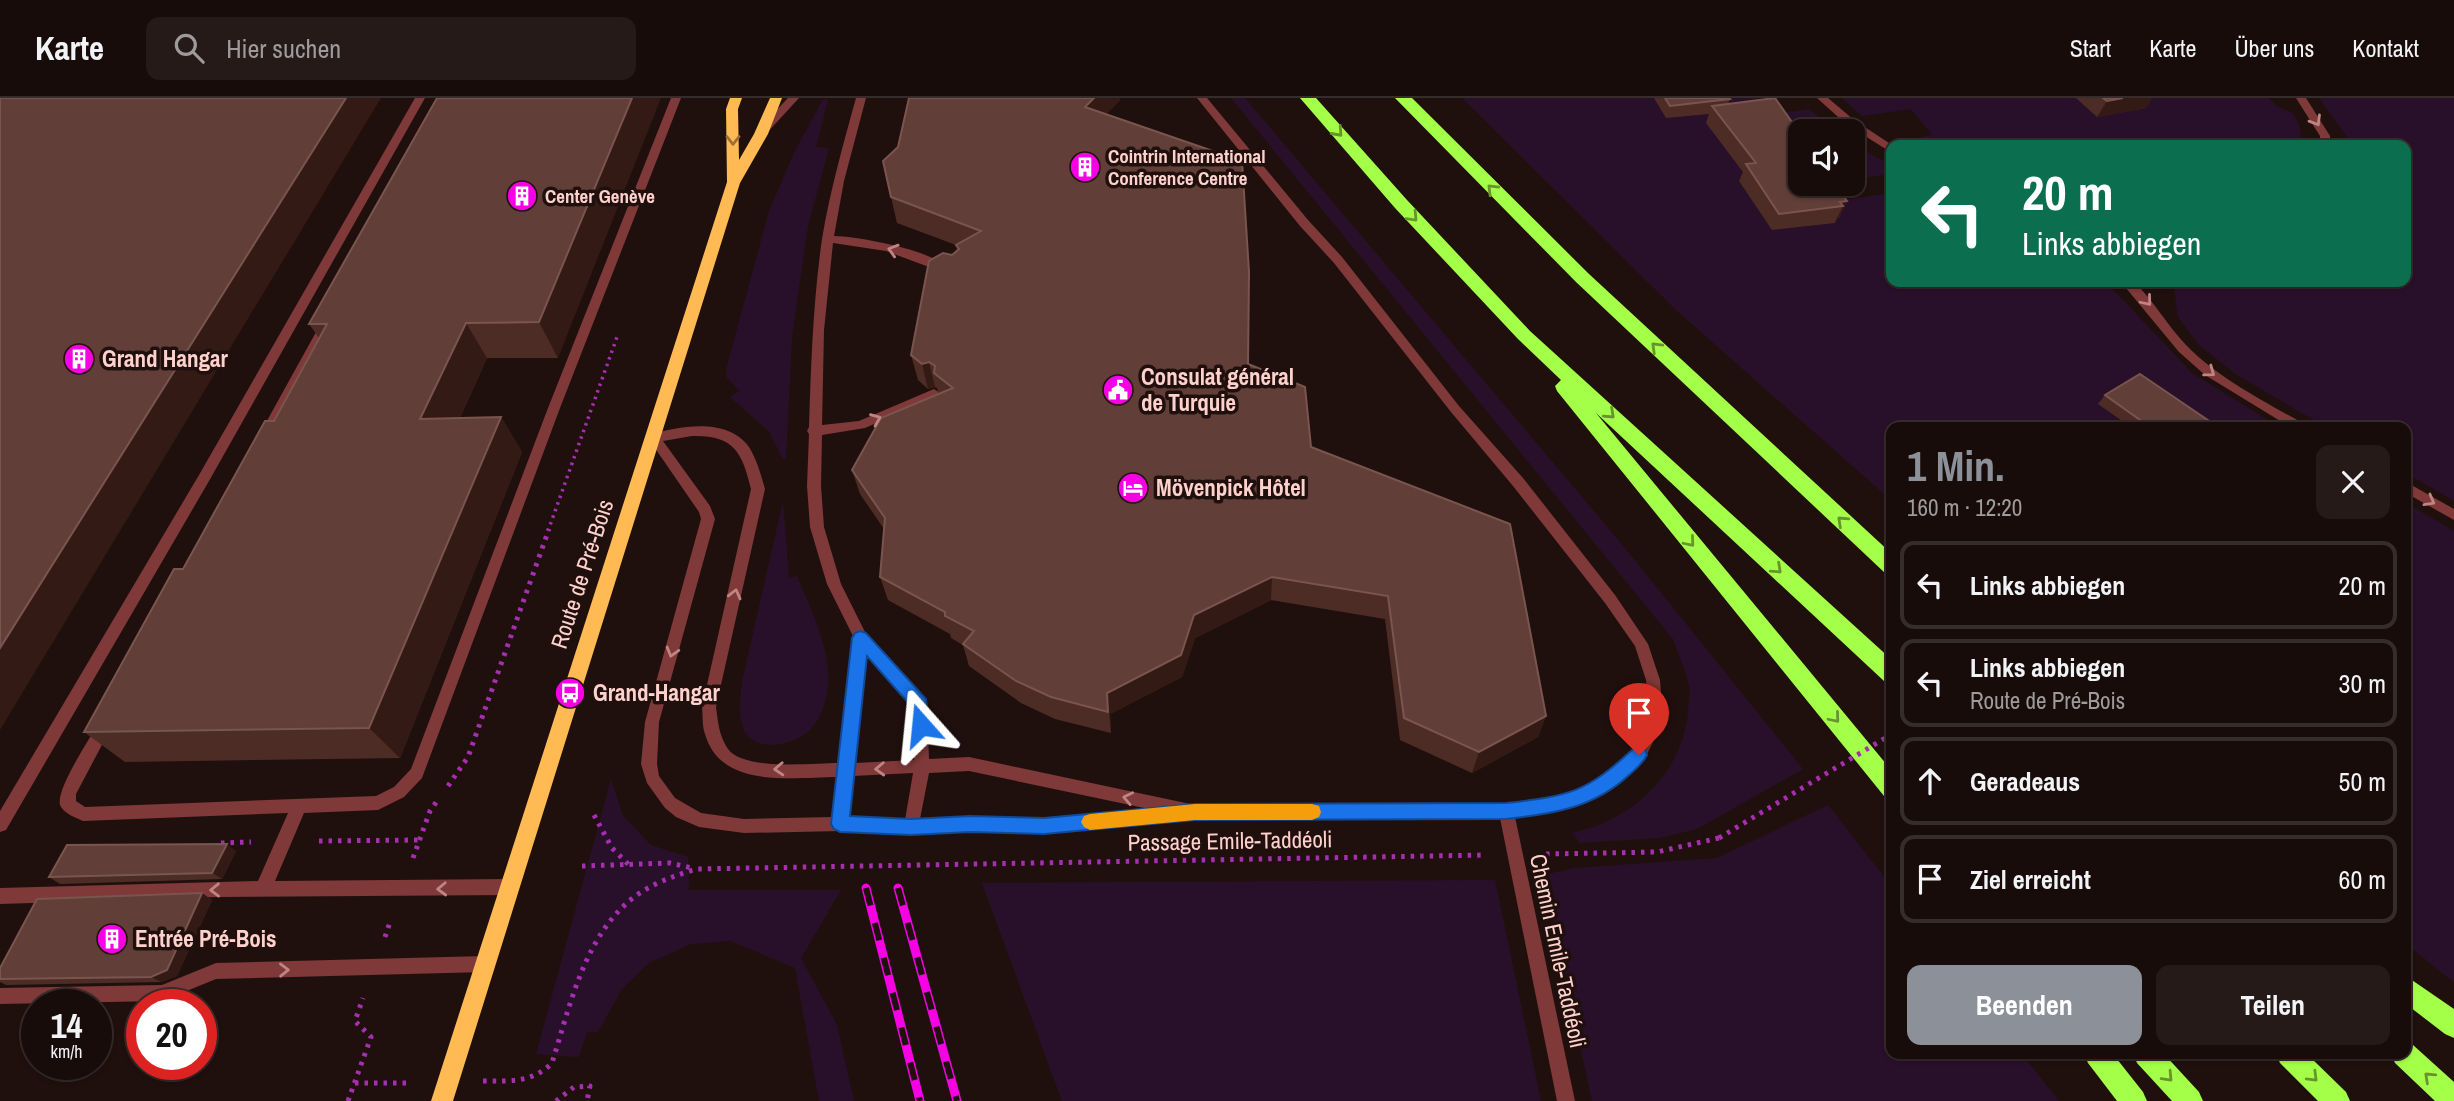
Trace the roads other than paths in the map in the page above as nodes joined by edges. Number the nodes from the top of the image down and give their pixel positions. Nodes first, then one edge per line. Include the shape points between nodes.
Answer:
1 (420, 98) edge
2 (676, 98) edge
3 (736, 98) edge
4 (776, 98) edge
5 (794, 98) edge
6 (861, 98) edge
7 (1202, 98) edge
8 (1308, 98) edge
9 (1404, 98) edge
10 (1822, 98) edge
11 (2301, 98) edge
12 (761, 134) junction
13 (2325, 140) edge
14 (1886, 146) edge
15 (733, 183) junction
16 (828, 239) junction
17 (956, 274) edge
18 (2133, 287) edge
19 (331, 316) edge
20 (1524, 335) junction
21 (934, 393) edge
22 (2292, 422) edge
23 (813, 431) junction
24 (654, 439) junction
25 (257, 450) edge
26 (2411, 490) edge
27 (2454, 514) edge
28 (1886, 561) edge
29 (860, 638) junction
30 (1886, 668) edge
31 (110, 716) edge
32 (1853, 740) junction
33 (922, 768) junction
34 (847, 770) junction
35 (1886, 775) edge
36 (1886, 781) edge
37 (299, 806) junction
38 (1506, 811) junction
39 (1195, 812) junction
40 (840, 824) junction
41 (0, 825) edge
42 (911, 827) junction
43 (510, 887) junction
44 (263, 889) junction
45 (0, 896) edge
46 (485, 964) junction
47 (2411, 992) edge
48 (0, 996) edge
49 (2454, 1025) edge
50 (2101, 1059) edge
51 (2151, 1059) edge
52 (2294, 1059) edge
53 (2409, 1059) edge
54 (2454, 1100) edge
55 (442, 1101) edge
56 (1566, 1101) edge
57 (2134, 1101) edge
58 (2190, 1101) edge
59 (2337, 1101) edge

1 - 41 street
2 - 37 street via 417,773 400,792 378,803
3 -> 15 main road, Route de Pré-Bois via 732,108
4 - 12 main road, Route de Pré-Bois
5 - 12 street
6 - 16 street
7 - 38 street via 1518,482 1641,645 1653,680 1655,706 1639,755 1609,782 1579,799
8 -> 20 highway
28 -> 9 highway via 1523,220
10 - 14 street
11 -> 13 street
12 - 15 main road, Route de Pré-Bois
15 - 24 main road, Route de Pré-Bois
17 -> 16 street via 858,239
16 - 23 street
18 -> 22 street via 2198,363
19 - 25 street
20 -> 30 highway
20 -> 32 highway
23 -> 21 street via 861,425
23 - 29 street via 817,527 834,584
34 -> 24 street via 744,767 732,762 715,744 709,707 754,516 756,477 747,454 725,435 697,430
24 -> 40 street via 708,519 652,722 652,778 670,803 698,820 744,826
24 - 43 main road, Route de Pré-Bois
26 -> 27 street
29 - 33 street via 920,704
29 - 34 street
31 - 37 street via 68,793 68,805 83,814
32 - 35 highway
32 - 36 highway
33 -> 34 street
39 -> 33 street via 969,764
33 - 42 street
34 - 40 street
37 - 44 street
38 - 39 street
38 - 56 street, Chemin Emile-Taddéoli
39 - 42 street via 1044,826
40 - 42 street
43 -> 44 street
43 - 46 main road, Route de Pré-Bois
44 -> 45 street
48 -> 46 street via 162,993 216,971
46 - 55 main road, Route de Pré-Bois
47 - 49 highway
50 - 57 highway
51 -> 58 highway
52 -> 59 highway
54 -> 53 highway

